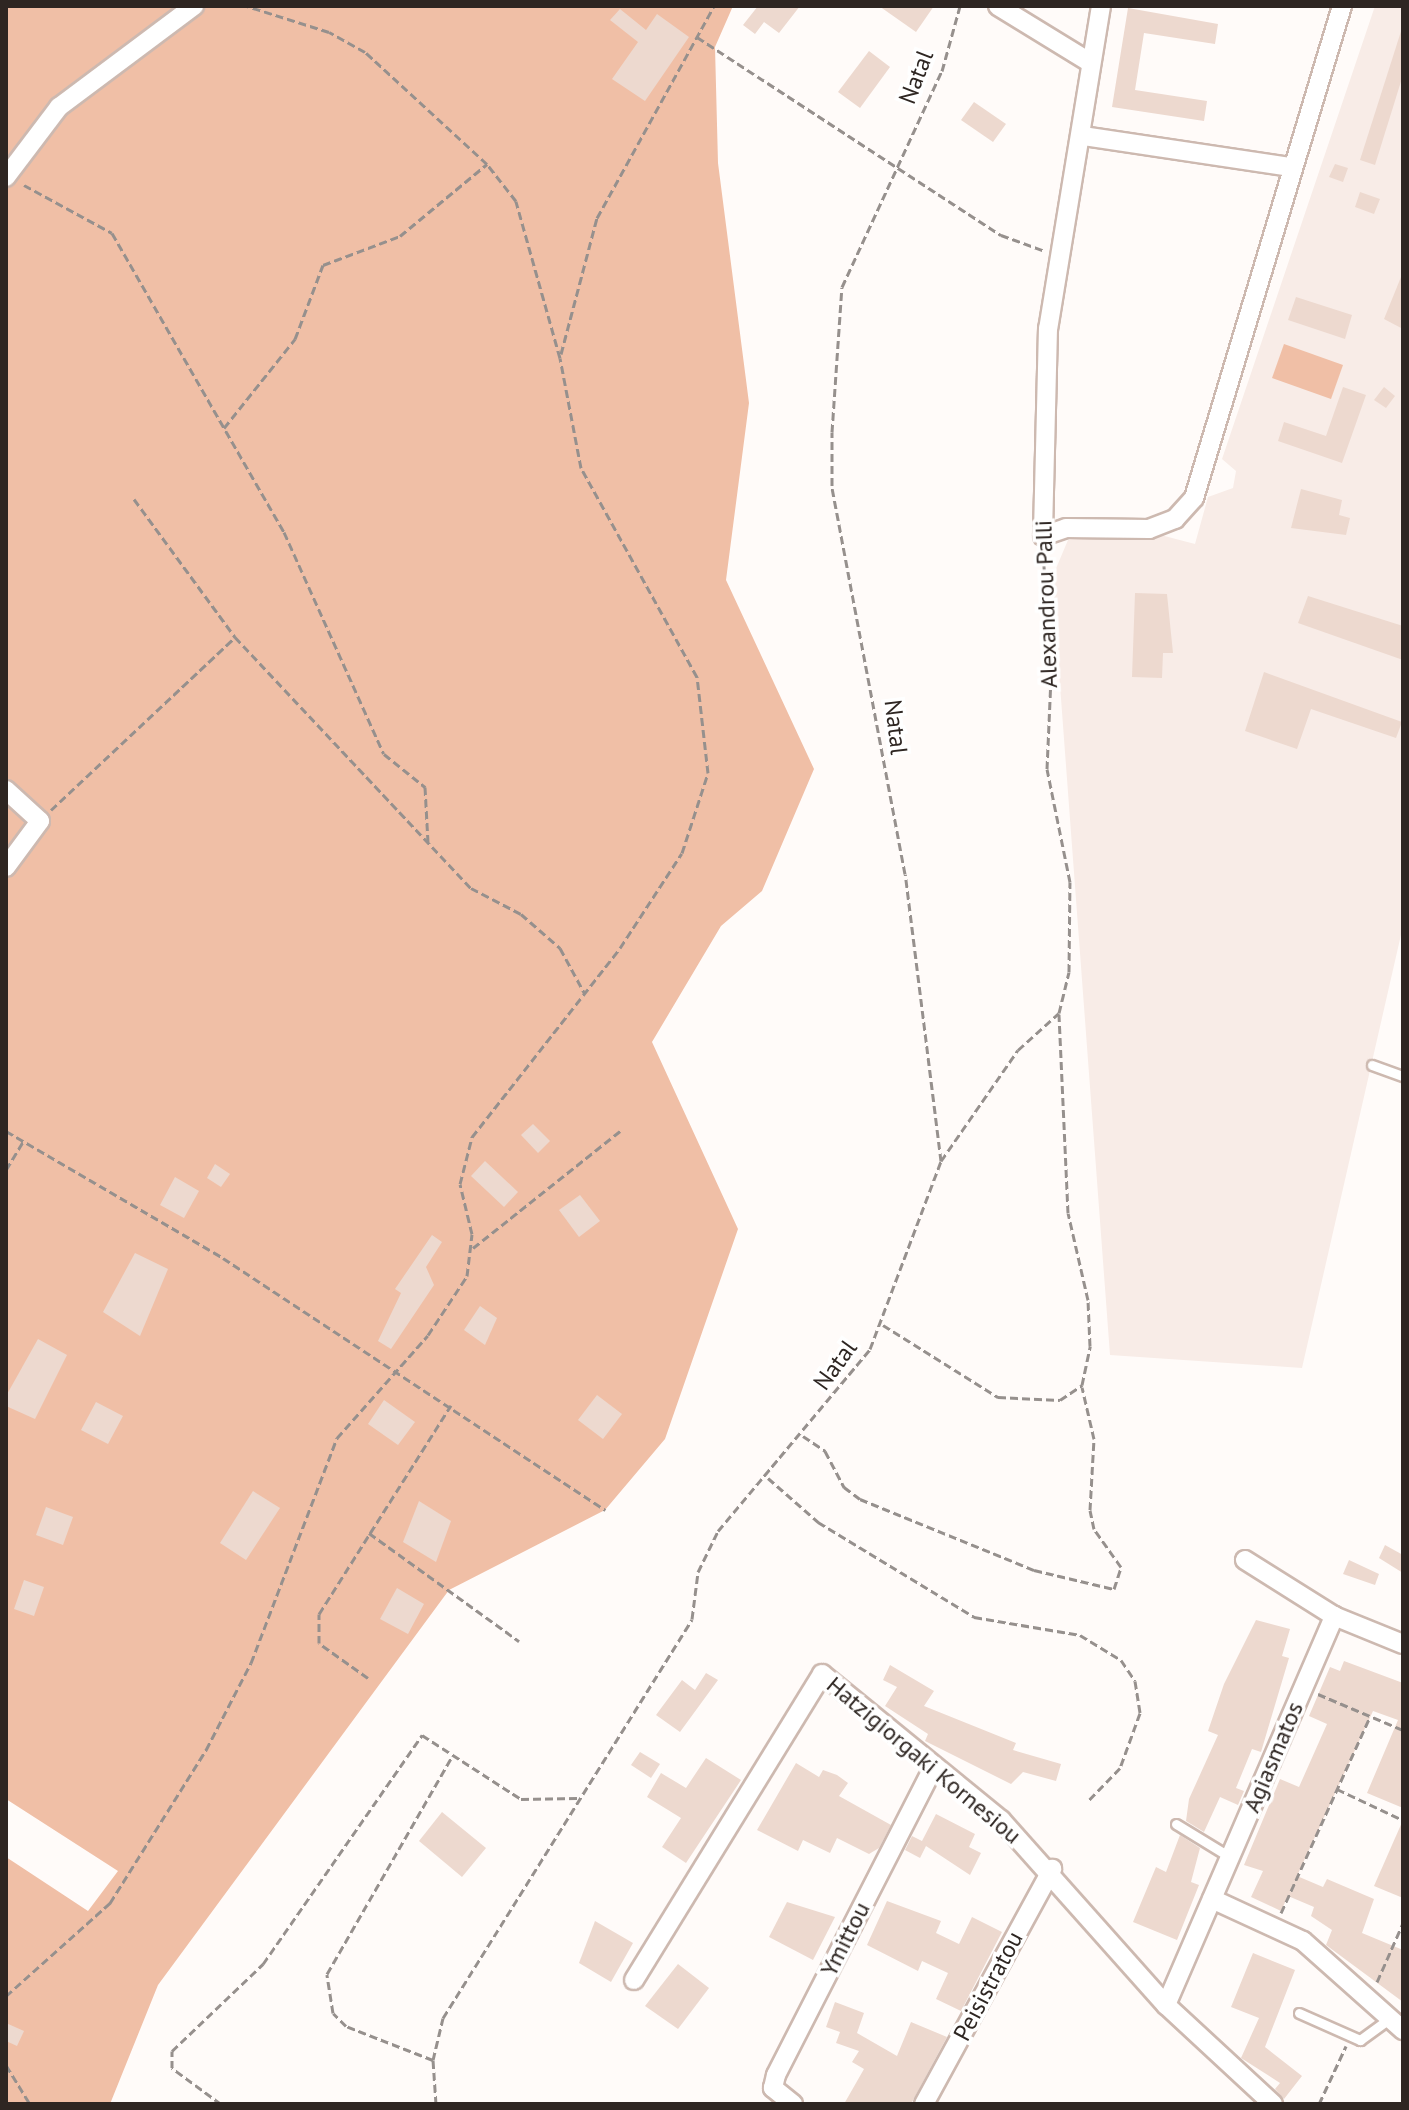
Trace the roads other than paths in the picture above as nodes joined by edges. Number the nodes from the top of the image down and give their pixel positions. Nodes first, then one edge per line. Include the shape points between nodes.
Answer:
1 (194, 6) edge
2 (998, 6) edge
3 (1101, 6) edge
4 (1342, 6) edge
5 (1091, 63) junction
6 (1083, 136) junction
7 (1291, 167) junction
8 (6, 176) edge
9 (6, 790) edge
10 (6, 867) edge
11 (1372, 1065) dead end
12 (1403, 1076) edge
13 (1245, 1560) dead end
14 (1334, 1616) junction
15 (1403, 1644) edge
16 (933, 1768) junction
17 (1176, 1824) dead end
18 (1230, 1857) junction
19 (1052, 1869) junction
20 (1212, 1899) junction
21 (634, 1980) dead end
22 (1166, 2005) junction
23 (1299, 2013) dead end
24 (1395, 2025) edge
25 (793, 2104) edge
26 (924, 2104) edge
27 (1273, 2104) edge

1 - 8 street via 59,107
2 - 5 street
3 - 5 street, Alexandrou Palli
4 - 7 street
5 - 6 street, Alexandrou Palli
6 - 7 street
6 - 7 street, Alexandrou Palli via 1056,254 1043,536 1066,528 1149,529 1175,519 1194,498
9 - 10 street via 40,821
11 - 12 lane
13 - 14 street
14 - 15 street
14 - 18 street, Agiasmatos
16 - 19 street, Hatzigiorgaki Kornesiou
16 - 21 street, Hatzigiorgaki Kornesiou via 822,1674
16 - 25 street, Ymittou via 776,2075 773,2088
17 - 18 lane
18 - 20 street, Agiasmatos
19 - 22 street, Hatzigiorgaki Kornesiou
19 - 26 street, Peisistratou
20 - 22 street, Agiasmatos
20 - 24 street via 1276,1924
22 - 27 street, Hatzigiorgaki Kornesiou
23 - 24 lane via 1360,2040

